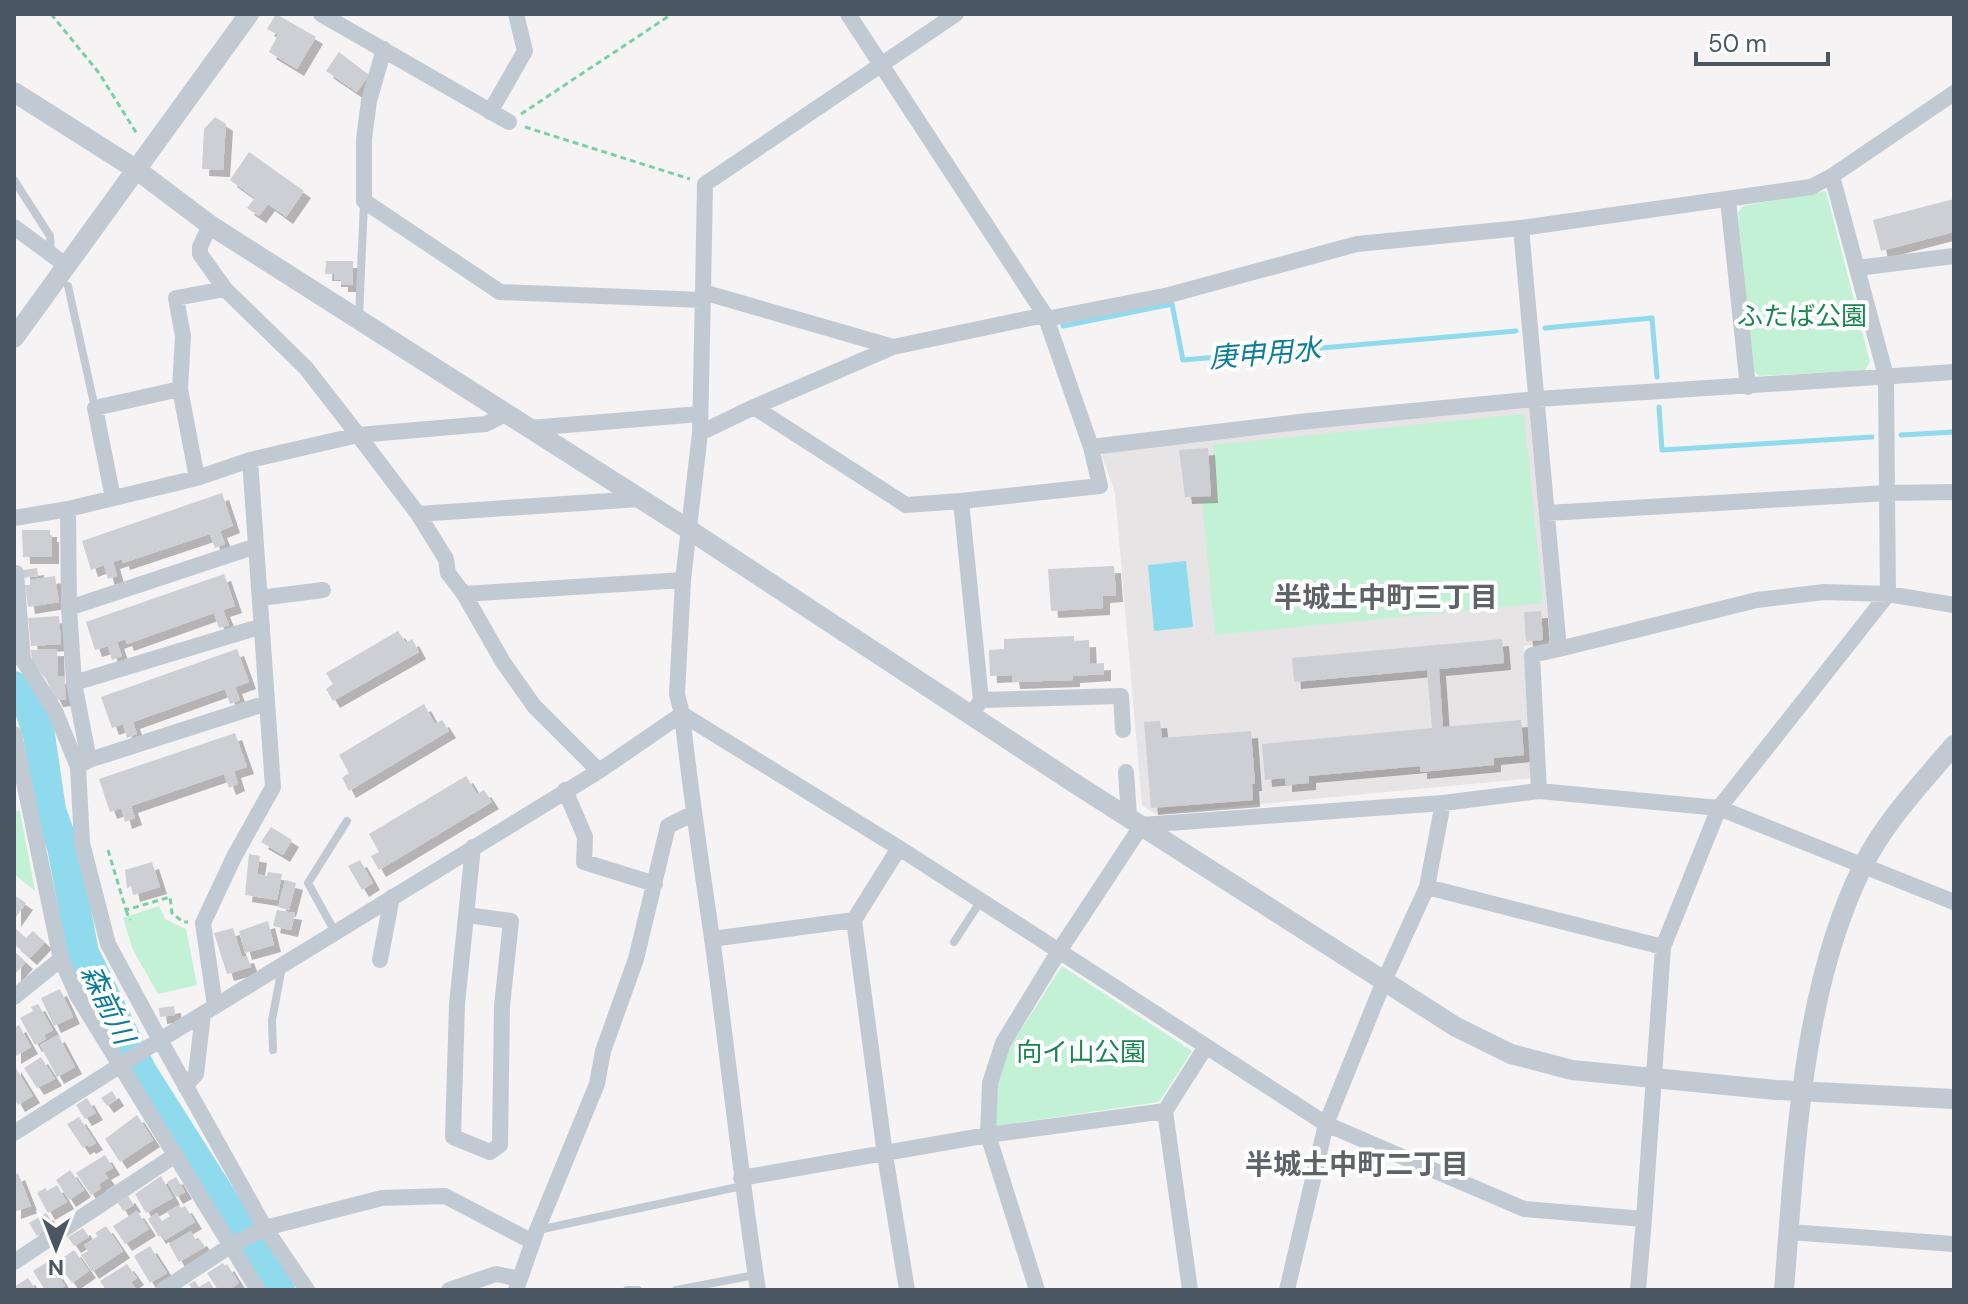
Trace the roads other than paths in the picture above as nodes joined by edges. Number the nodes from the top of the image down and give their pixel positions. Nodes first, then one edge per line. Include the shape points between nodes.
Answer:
1 (249, 14) edge
2 (321, 14) edge
3 (516, 14) edge
4 (848, 14) edge
5 (956, 14) edge
6 (384, 49) junction
7 (880, 64) junction
8 (14, 92) edge
9 (1952, 96) edge
10 (490, 112) junction
11 (509, 122) road end
12 (143, 162) junction
13 (1832, 176) junction
14 (14, 180) edge
15 (1728, 200) junction
16 (364, 201) junction
17 (210, 225) junction
18 (14, 227) edge
19 (1521, 228) junction
20 (1954, 256) edge
21 (62, 268) junction
22 (1857, 268) junction
23 (225, 289) junction
24 (702, 296) junction
25 (1045, 317) junction
26 (359, 318) junction
27 (14, 338) edge
28 (893, 347) junction
29 (1954, 372) edge
30 (1886, 376) junction
31 (1748, 387) junction
32 (180, 389) junction
33 (1537, 399) junction
34 (754, 407) junction
35 (95, 408) junction
36 (507, 413) junction
37 (700, 414) junction
38 (530, 428) junction
39 (700, 433) junction
40 (358, 435) junction
41 (1091, 447) junction
42 (250, 460) junction
43 (197, 478) junction
44 (1954, 492) edge
45 (1887, 493) junction
46 (113, 498) junction
47 (639, 499) junction
48 (961, 501) junction
49 (68, 509) junction
50 (1547, 513) junction
51 (418, 514) junction
52 (14, 518) edge
53 (688, 529) junction
54 (256, 546) junction
55 (14, 573) edge
56 (683, 580) junction
57 (323, 590) dead end
58 (464, 594) junction
59 (1888, 594) junction
60 (260, 598) junction
61 (1954, 605) edge
62 (69, 608) junction
63 (262, 626) junction
64 (1559, 649) junction
65 (18, 657) edge
66 (74, 683) junction
67 (267, 703) junction
68 (976, 707) junction
69 (682, 714) junction
70 (1123, 730) dead end
71 (14, 734) edge
72 (1954, 745) edge
73 (83, 763) junction
74 (599, 771) junction
75 (1126, 772) dead end
76 (565, 790) junction
77 (1539, 791) junction
78 (1443, 803) junction
79 (1719, 808) junction
80 (692, 814) junction
81 (347, 821) dead end
82 (1135, 821) junction
83 (473, 847) junction
84 (899, 848) junction
85 (1863, 866) junction
86 (655, 884) junction
87 (1427, 887) junction
88 (392, 897) junction
89 (980, 902) junction
90 (1954, 902) edge
91 (467, 915) junction
92 (854, 920) junction
93 (335, 932) junction
94 (712, 939) junction
95 (954, 942) dead end
96 (1663, 947) junction
97 (1059, 951) junction
98 (61, 959) junction
99 (380, 960) dead end
100 (283, 964) junction
101 (1384, 981) junction
102 (14, 997) edge
103 (209, 1010) junction
104 (160, 1040) junction
105 (1205, 1048) junction
106 (273, 1050) dead end
107 (120, 1066) junction
108 (1653, 1080) junction
109 (185, 1086) junction
110 (1802, 1092) junction
111 (1954, 1099) edge
112 (1165, 1111) junction
113 (1326, 1124) junction
114 (14, 1133) edge
115 (988, 1135) junction
116 (885, 1155) junction
117 (174, 1156) junction
118 (741, 1182) junction
119 (1644, 1219) junction
120 (265, 1228) junction
121 (1789, 1232) junction
122 (535, 1236) junction
123 (1954, 1244) edge
124 (230, 1246) junction
125 (14, 1262) edge
126 (757, 1282) edge
127 (518, 1284) edge
128 (163, 1290) edge
129 (258, 1290) edge
130 (307, 1290) edge
131 (449, 1290) edge
132 (627, 1290) edge
133 (638, 1290) edge
134 (676, 1290) edge
135 (907, 1290) edge
136 (1037, 1290) edge
137 (1190, 1290) edge
138 (1287, 1290) edge
139 (1638, 1290) edge
140 (1784, 1290) edge

1 - 12 street
2 - 6 street
3 - 10 street via 525,51
4 - 7 street
5 - 7 street
6 - 10 street
6 - 16 street via 364,139
7 - 24 street via 705,184
7 - 25 street
8 - 12 street
9 - 13 street
10 - 11 street
12 - 17 street
12 - 21 street
13 - 15 street via 1811,187
13 - 22 street
14 - 21 lane via 50,236
15 - 19 street
15 - 31 street
16 - 24 street via 500,292
16 - 26 lane
17 - 23 street via 200,254
17 - 26 street
18 - 21 street
19 - 25 street via 1357,244 1169,295
19 - 33 street
20 - 22 street
21 - 27 street
21 - 35 lane
22 - 30 street
23 - 32 street via 176,298 183,336
23 - 40 street via 306,368
24 - 28 street
24 - 37 street
25 - 28 street
25 - 41 street
26 - 36 street
28 - 34 street
29 - 30 street
30 - 31 street
30 - 45 street
31 - 33 street
32 - 35 street
32 - 43 street
33 - 41 street
33 - 50 street
34 - 39 street
34 - 48 street via 906,505
35 - 46 street
36 - 38 street
36 - 40 street via 486,424
37 - 38 street
37 - 39 street
38 - 47 street
39 - 53 street
40 - 42 street
40 - 51 street
41 - 48 street via 1100,486
42 - 43 street
42 - 54 street
43 - 46 street
44 - 45 street
45 - 50 street
45 - 59 street
46 - 49 street
47 - 51 street
47 - 53 street
48 - 68 street
49 - 52 street
49 - 62 street
50 - 64 street
51 - 58 street
53 - 56 street
53 - 68 street
54 - 60 street
54 - 62 street
55 - 65 street
56 - 58 street
56 - 69 street via 677,694
57 - 60 street
58 - 74 street via 534,706
59 - 61 street
59 - 64 street via 1824,592 1757,600
59 - 79 street
60 - 63 street
62 - 66 street
63 - 66 street
63 - 67 street
64 - 77 street via 1532,655
65 - 73 street
66 - 73 street
67 - 73 street
67 - 103 street via 273,787 203,923
68 - 70 street via 1121,696
68 - 82 street
69 - 74 street
69 - 80 street
69 - 84 street
71 - 98 street
72 - 85 street via 1896,815
73 - 104 street via 82,843 108,944
74 - 76 street
75 - 82 street
76 - 83 street
76 - 86 street via 585,837 584,862
77 - 78 street
77 - 79 street
78 - 82 street
78 - 87 street
79 - 85 street
79 - 96 street
80 - 86 street via 668,826
80 - 94 street
81 - 93 lane via 308,883
82 - 97 street
82 - 101 street
83 - 88 street
83 - 91 street
84 - 89 street
84 - 92 street
85 - 90 street
85 - 110 street via 1821,987
86 - 122 street via 597,1084
87 - 96 street
87 - 101 street
88 - 93 street
88 - 99 street
89 - 95 lane
89 - 97 street
91 - 91 street via 457,1004 453,1137 490,1152 500,1145 502,1006 511,921
92 - 94 street
92 - 116 street
93 - 100 street
94 - 118 street
96 - 108 street
97 - 105 street
97 - 115 street via 1003,1043 990,1083
98 - 102 street
98 - 107 street
100 - 103 street
100 - 106 lane via 272,1020
101 - 108 street via 1456,1027 1511,1054 1572,1070
101 - 113 street
103 - 104 street
103 - 109 street via 196,1074
104 - 107 street
104 - 109 street
105 - 112 street
105 - 113 street
107 - 114 street
107 - 117 street
108 - 110 street
108 - 119 street
109 - 120 street
110 - 111 street
110 - 121 street
112 - 115 street
112 - 137 street
113 - 119 street via 1524,1209
113 - 138 street
115 - 116 street
115 - 136 street
116 - 118 street
116 - 135 street
117 - 124 street
117 - 125 street
118 - 122 lane
118 - 126 street
119 - 139 street
120 - 122 street via 382,1198 445,1196
120 - 124 street
120 - 130 street
121 - 123 street
121 - 140 street
122 - 127 street
124 - 128 street
124 - 129 street
126 - 134 lane
127 - 131 street via 496,1274
132 - 133 lane

